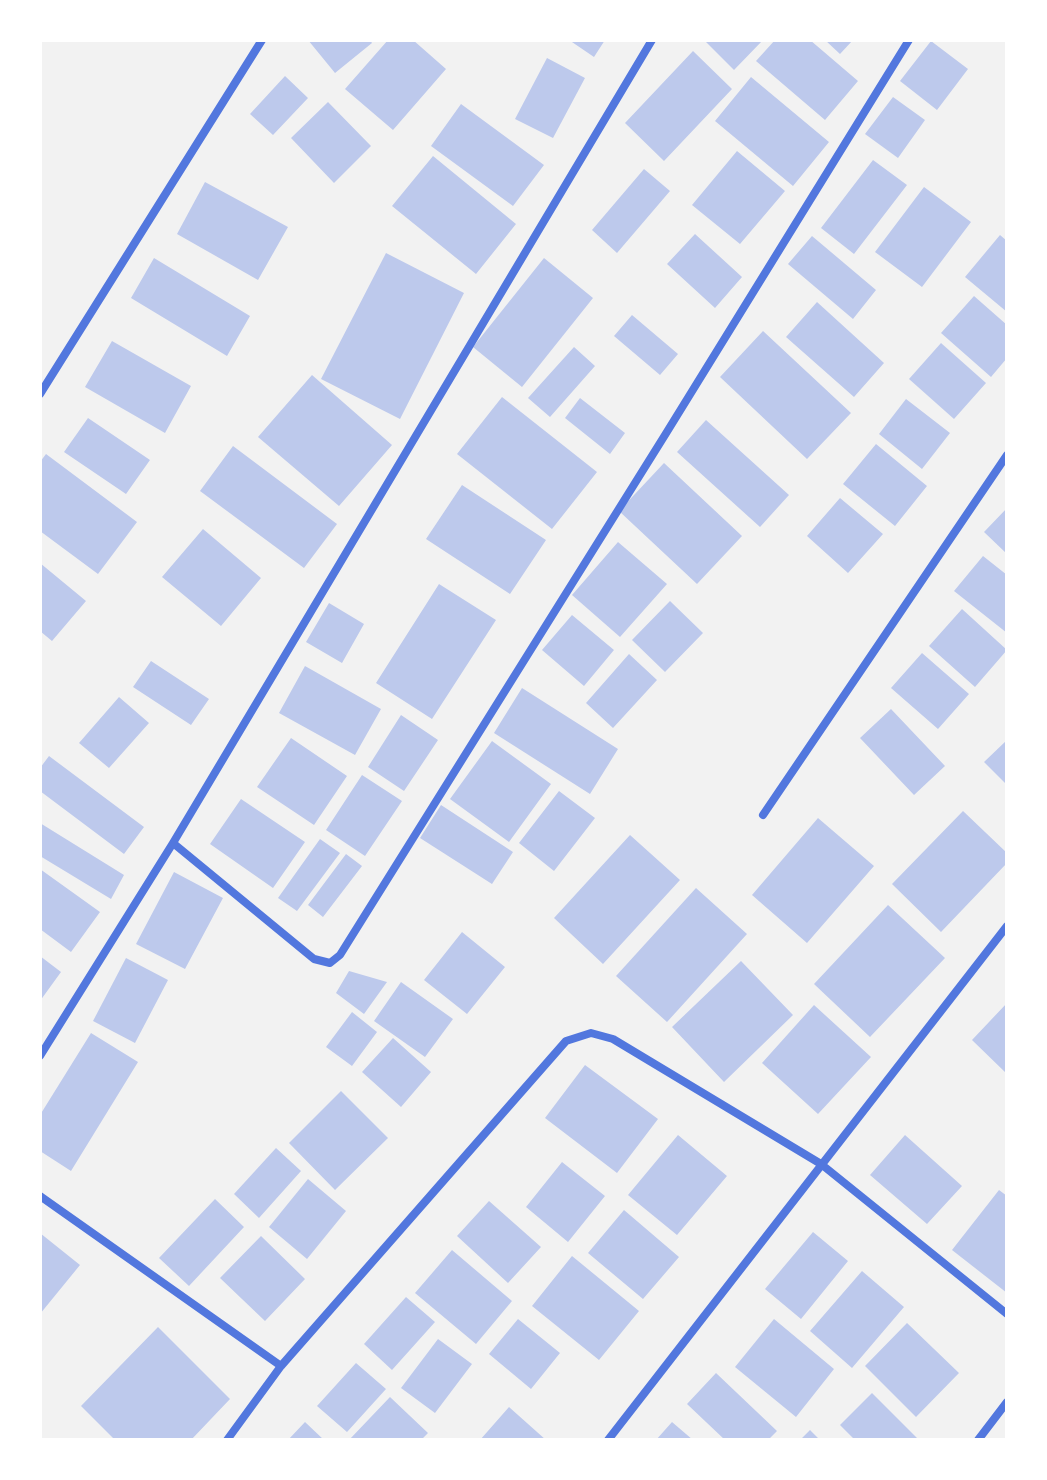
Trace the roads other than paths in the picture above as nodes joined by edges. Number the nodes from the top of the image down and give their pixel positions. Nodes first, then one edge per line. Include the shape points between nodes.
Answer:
1 (262, 40) edge
2 (652, 40) edge
3 (909, 40) edge
4 (40, 394) edge
5 (1007, 455) edge
6 (763, 815) dead end
7 (173, 843) junction
8 (1007, 926) edge
9 (40, 1056) edge
10 (821, 1164) junction
11 (40, 1196) edge
12 (1007, 1314) edge
13 (281, 1366) junction
14 (1007, 1402) edge
15 (227, 1440) edge
16 (608, 1440) edge
17 (978, 1440) edge

1 - 4 street
2 - 7 street
3 - 7 street via 340,955 330,963 314,959
5 - 6 street
7 - 9 street
8 - 10 street
10 - 12 street
10 - 13 street via 613,1039 591,1033 566,1041
10 - 16 street
11 - 13 street
13 - 15 street
14 - 17 street

